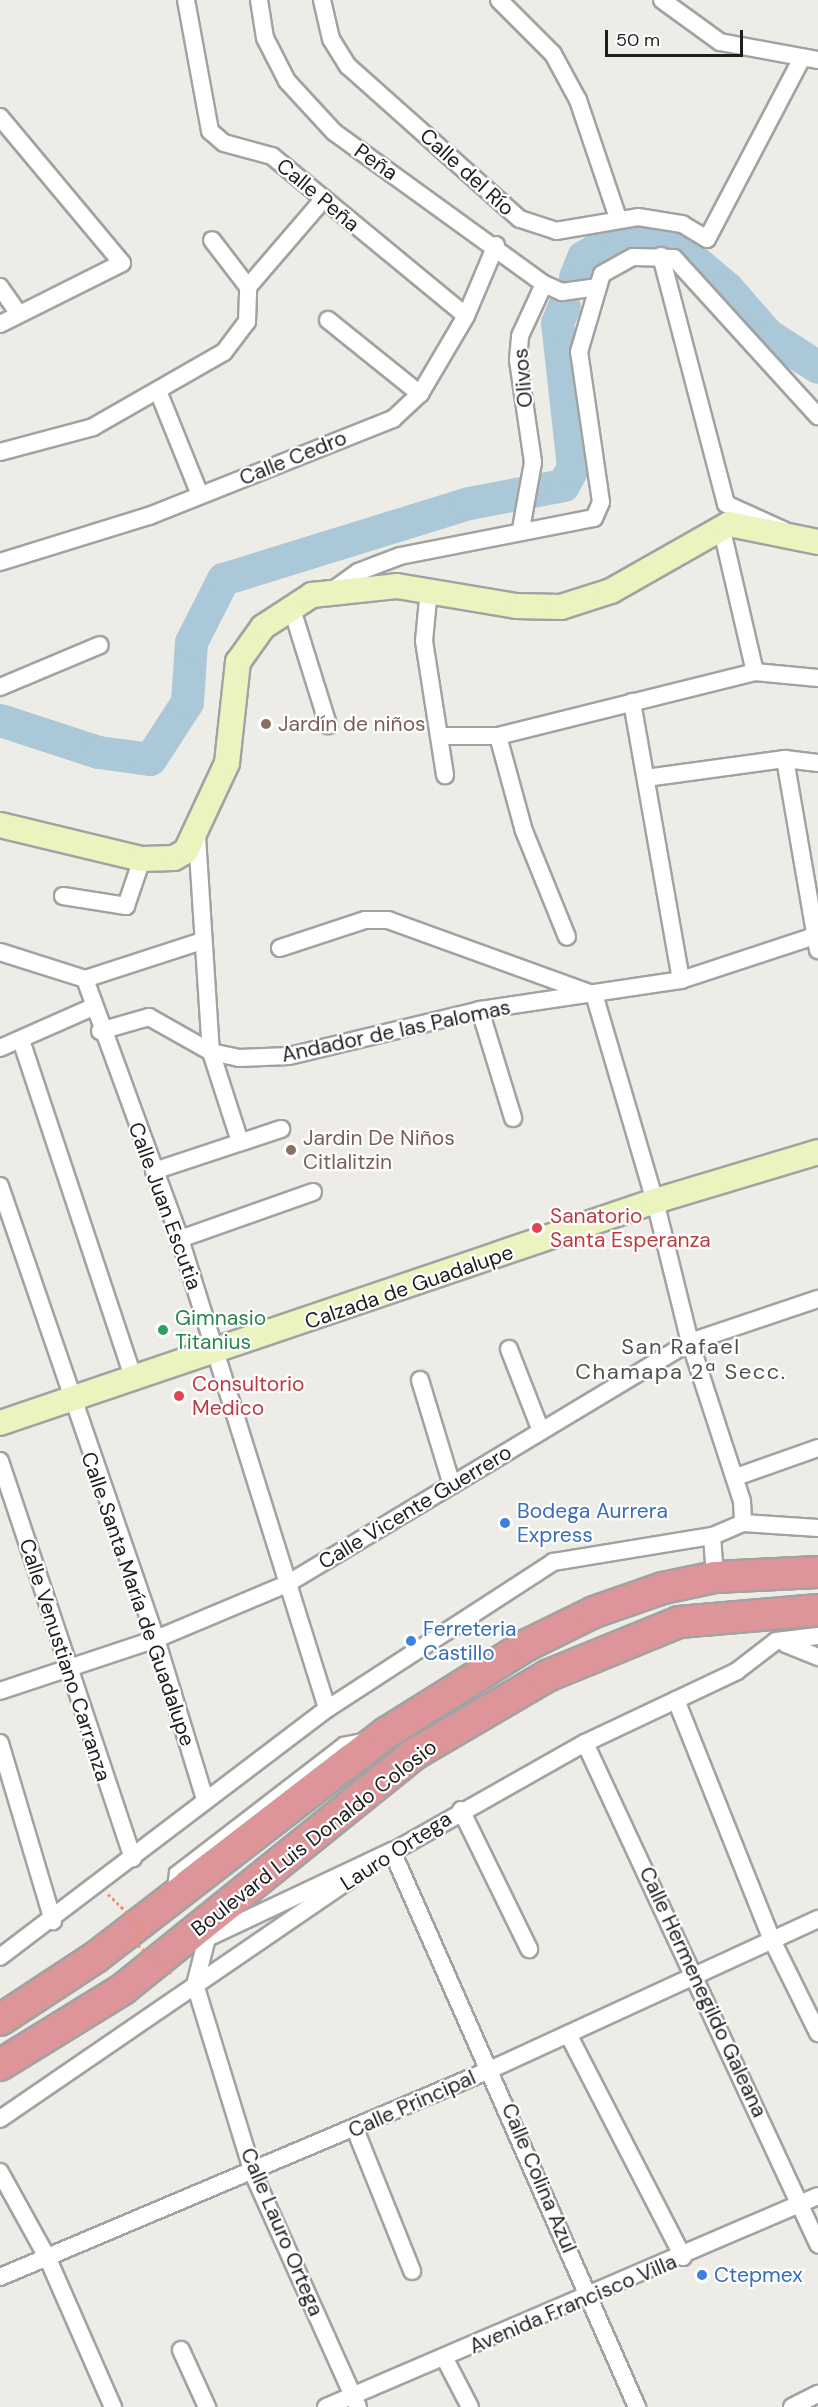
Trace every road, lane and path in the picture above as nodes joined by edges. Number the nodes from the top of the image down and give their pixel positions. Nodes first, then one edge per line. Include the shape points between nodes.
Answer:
1 (186, 0) edge
2 (259, 0) edge
3 (322, 0) edge
4 (499, 0) edge
5 (662, 0) edge
6 (801, 60) junction
7 (818, 60) edge
8 (0, 117) edge
9 (322, 201) junction
10 (618, 218) junction
11 (212, 240) dead end
12 (496, 245) junction
13 (662, 256) junction
14 (544, 284) junction
15 (0, 287) edge
16 (248, 287) junction
17 (596, 287) junction
18 (19, 314) junction
19 (466, 316) junction
20 (328, 320) dead end
21 (0, 324) edge
22 (158, 391) junction
23 (420, 394) junction
24 (818, 416) edge
25 (0, 452) edge
26 (200, 495) junction
27 (721, 526) junction
28 (521, 529) junction
29 (788, 535) junction
30 (818, 542) edge
31 (0, 562) edge
32 (336, 588) junction
33 (429, 589) junction
34 (291, 606) junction
35 (100, 645) dead end
36 (755, 672) junction
37 (818, 678) edge
38 (0, 687) edge
39 (632, 702) junction
40 (328, 725) dead end
41 (440, 736) junction
42 (498, 736) junction
43 (786, 759) junction
44 (818, 763) edge
45 (445, 775) dead end
46 (646, 778) junction
47 (0, 825) edge
48 (197, 837) junction
49 (142, 859) junction
50 (63, 896) dead end
51 (567, 937) dead end
52 (202, 940) junction
53 (816, 943) edge
54 (280, 948) dead end
55 (0, 952) edge
56 (85, 979) junction
57 (681, 980) junction
58 (594, 994) junction
59 (93, 1007) junction
60 (480, 1010) junction
61 (100, 1031) junction
62 (22, 1043) junction
63 (0, 1048) edge
64 (211, 1052) junction
65 (513, 1118) dead end
66 (281, 1129) dead end
67 (240, 1142) junction
68 (818, 1152) edge
69 (154, 1171) junction
70 (0, 1186) edge
71 (313, 1192) dead end
72 (655, 1201) junction
73 (180, 1239) junction
74 (818, 1299) edge
75 (690, 1342) junction
76 (509, 1349) dead end
77 (216, 1353) junction
78 (134, 1380) junction
79 (420, 1380) dead end
80 (70, 1400) junction
81 (0, 1423) edge
82 (541, 1431) junction
83 (818, 1448) edge
84 (0, 1461) edge
85 (736, 1477) junction
86 (452, 1485) junction
87 (743, 1523) junction
88 (818, 1528) edge
89 (711, 1536) junction
90 (818, 1572) edge
91 (715, 1577) junction
92 (287, 1584) junction
93 (818, 1610) edge
94 (818, 1636) edge
95 (156, 1639) junction
96 (776, 1641) junction
97 (818, 1657) edge
98 (67, 1671) junction
99 (0, 1691) edge
100 (676, 1700) junction
101 (327, 1709) junction
102 (0, 1743) edge
103 (585, 1743) junction
104 (405, 1761) junction
105 (389, 1794) dead end
106 (205, 1799) junction
107 (461, 1810) junction
108 (392, 1851) junction
109 (132, 1858) junction
110 (108, 1894) dead end
111 (253, 1902) dead end
112 (818, 1919) edge
113 (53, 1921) junction
114 (207, 1938) junction
115 (772, 1940) junction
116 (529, 1949) dead end
117 (191, 1951) dead end
118 (0, 1957) edge
119 (172, 1968) joint
120 (697, 1975) junction
121 (195, 1985) junction
122 (123, 1989) junction
123 (0, 2020) edge
124 (818, 2033) edge
125 (568, 2034) junction
126 (0, 2065) edge
127 (492, 2069) junction
128 (0, 2119) edge
129 (355, 2129) junction
130 (0, 2172) edge
131 (253, 2173) junction
132 (818, 2196) edge
133 (802, 2205) junction
134 (818, 2244) edge
135 (683, 2257) junction
136 (48, 2259) junction
137 (412, 2271) dead end
138 (0, 2277) edge
139 (590, 2298) junction
140 (181, 2350) dead end
141 (445, 2359) junction
142 (818, 2394) edge
143 (356, 2401) edge
144 (113, 2407) edge
145 (207, 2407) edge
146 (326, 2407) edge
147 (470, 2407) edge
148 (637, 2407) edge
149 (792, 2407) edge

1 - 9 street, Calle Peña via 210,131 224,143 272,156
2 - 12 street, Peña via 266,38 287,81 334,132
3 - 10 street, Calle del Río via 331,39 348,66 520,219 556,231
4 - 10 street via 558,63 578,100
5 - 6 street via 720,42
6 - 7 street
6 - 10 street, Calle del Río via 707,239 682,224
8 - 18 street via 122,263
9 - 16 street
9 - 19 street, Calle Peña
11 - 16 street
12 - 14 street, Peña
12 - 19 street, Calle Cedro
13 - 17 street via 614,264
13 - 24 street via 674,258
13 - 29 street via 726,504 779,525
14 - 17 street via 562,292
14 - 28 street, Olivos via 520,336 518,360 533,462 531,492
15 - 18 street
16 - 22 street via 247,322 224,352
17 - 28 street via 579,351 600,502 594,518
18 - 21 street
19 - 23 street, Calle Cedro
20 - 23 street
22 - 25 street via 93,427
22 - 26 street
23 - 26 street, Calle Cedro via 393,418
26 - 31 street, Calle Cedro
27 - 29 street via 741,523
27 - 33 street via 611,591 572,604 516,606
27 - 36 street
28 - 32 street via 400,556 358,572
29 - 30 street
32 - 33 street
32 - 34 street
33 - 41 street via 424,641
34 - 40 street
34 - 48 street via 255,635 238,662 227,763
35 - 38 street
36 - 37 street
36 - 39 street
39 - 42 street
39 - 46 street
41 - 42 street
41 - 45 street
42 - 51 street via 524,831
43 - 44 street
43 - 46 street
43 - 53 street
46 - 57 street
47 - 49 street
48 - 49 street via 174,858
48 - 52 street
49 - 50 street via 126,906
52 - 56 street
52 - 64 street
53 - 57 street, Andador de las Palomas
54 - 58 street via 337,928 388,920
55 - 56 street
56 - 59 street, Calle Juan Escutia
57 - 58 street, Andador de las Palomas
58 - 60 street, Andador de las Palomas
58 - 72 street
59 - 61 street, Calle Juan Escutia
59 - 62 street
60 - 64 street, Andador de las Palomas via 289,1056 239,1059
60 - 65 street
61 - 64 street, Andador de las Palomas via 149,1017
61 - 69 street, Calle Juan Escutia
62 - 63 street
62 - 78 street
64 - 67 street
66 - 67 street
67 - 69 street
68 - 72 street, Calzada de Guadalupe
69 - 73 street, Calle Juan Escutia
70 - 80 street, Calle Santa María de Guadalupe
71 - 73 street
72 - 75 street
72 - 77 street, Calzada de Guadalupe
73 - 77 street, Calle Juan Escutia
74 - 75 street, Calle Vicente Guerrero
75 - 82 street, Calle Vicente Guerrero
75 - 85 street
76 - 82 street
77 - 78 street, Calzada de Guadalupe
77 - 92 street, Calle Juan Escutia
78 - 80 street, Calzada de Guadalupe
79 - 86 street
80 - 81 street, Calzada de Guadalupe
80 - 95 street, Calle Santa María de Guadalupe
82 - 86 street, Calle Vicente Guerrero
83 - 85 street
84 - 98 street, Calle Venustiano Carranza
85 - 87 street
86 - 92 street, Calle Vicente Guerrero
87 - 88 street
87 - 89 street
89 - 91 street
89 - 101 street via 552,1562
90 - 91 highway, Boulevard Luis Donaldo Colosio
91 - 123 highway, Boulevard Luis Donaldo Colosio via 594,1612 527,1645 386,1733 172,1899
92 - 95 street, Calle Vicente Guerrero
92 - 101 street, Calle Juan Escutia
93 - 104 highway, Boulevard Luis Donaldo Colosio via 679,1622 609,1646 547,1676
94 - 96 street
95 - 98 street, Calle Vicente Guerrero
95 - 106 street, Calle Santa María de Guadalupe
96 - 97 street
96 - 100 street, Lauro Ortega via 737,1671
98 - 99 street, Calle Vicente Guerrero
98 - 109 street, Calle Venustiano Carranza
100 - 103 street, Lauro Ortega
100 - 115 street
101 - 106 street
102 - 113 street
103 - 107 street, Lauro Ortega
103 - 120 street, Calle Hermenegildo Galeana
104 - 105 lane
104 - 122 highway, Boulevard Luis Donaldo Colosio
106 - 109 street
107 - 108 street, Lauro Ortega
107 - 116 street
108 - 114 street
108 - 121 street, Lauro Ortega
108 - 127 street, Calle Colina Azul
109 - 113 street
110 - 119 path, bridge via 145,1930 133,1941
111 - 114 lane
112 - 115 street, Calle Principal
113 - 118 street
114 - 117 lane
114 - 121 street
115 - 120 street, Calle Principal
115 - 124 street
119 - 122 lane via 149,1982
120 - 125 street, Calle Principal
120 - 133 street, Calle Hermenegildo Galeana
121 - 128 street, Lauro Ortega
121 - 131 street, Calle Lauro Ortega
122 - 126 highway, Boulevard Luis Donaldo Colosio
125 - 127 street, Calle Principal
125 - 135 street
127 - 129 street, Calle Principal
127 - 139 street, Calle Colina Azul
129 - 131 street, Calle Principal
129 - 137 street
130 - 136 street
131 - 136 street, Calle Principal
131 - 143 street, Calle Lauro Ortega
132 - 133 street, Avenida Francisco Villa
133 - 134 street, Calle Hermenegildo Galeana
133 - 135 street, Avenida Francisco Villa
135 - 139 street, Avenida Francisco Villa
136 - 138 street, Calle Principal
136 - 144 street
139 - 141 street, Avenida Francisco Villa
139 - 148 street, Calle Colina Azul
140 - 145 street
141 - 143 street, Avenida Francisco Villa
141 - 147 street
142 - 149 street
143 - 146 street, Avenida Francisco Villa

